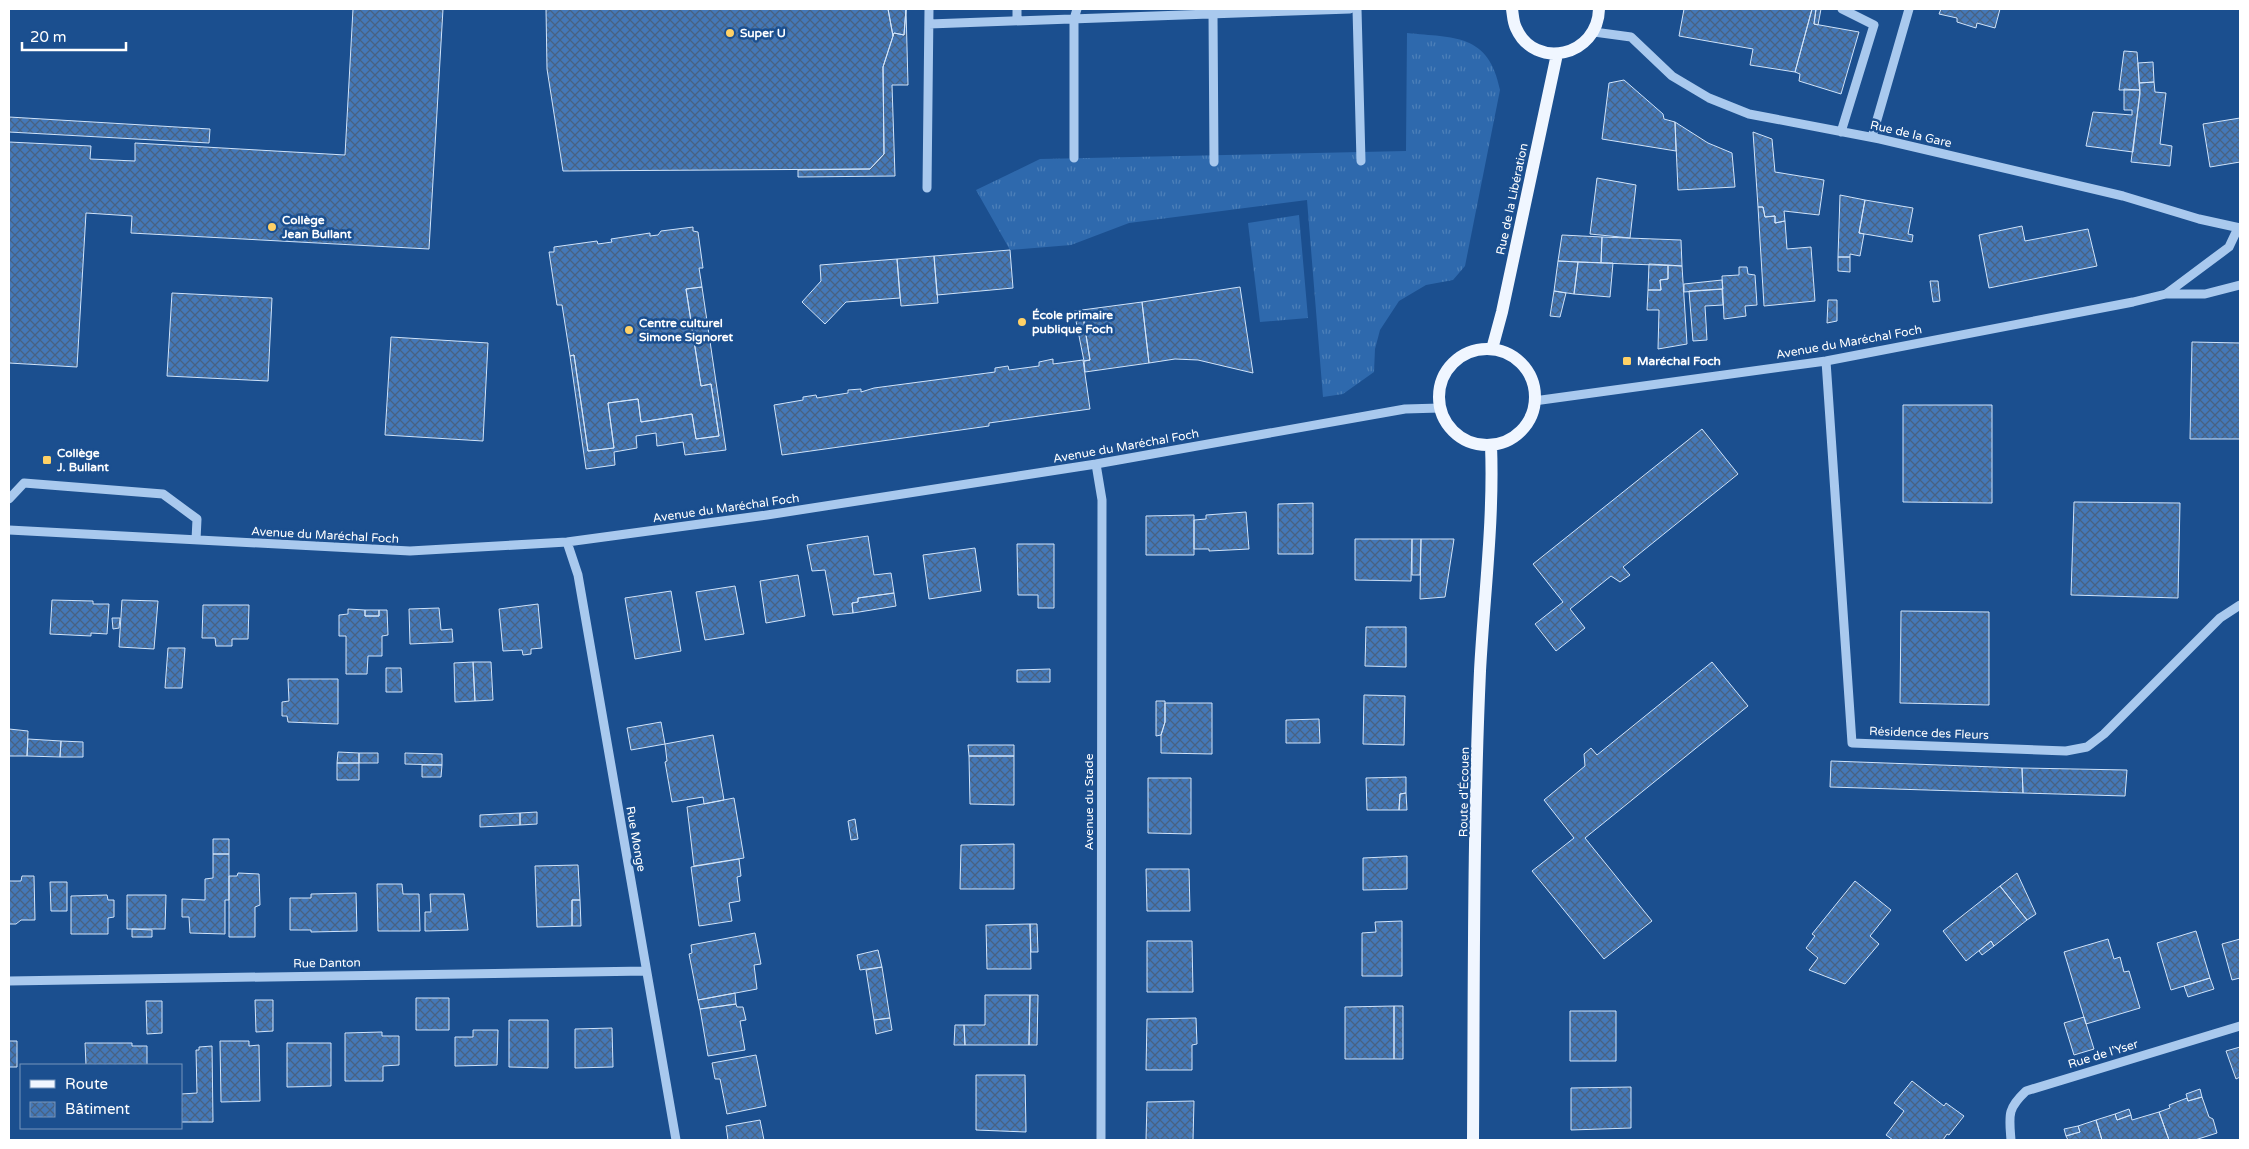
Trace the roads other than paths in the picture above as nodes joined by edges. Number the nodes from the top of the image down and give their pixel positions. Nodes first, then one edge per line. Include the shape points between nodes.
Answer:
1 (929, 9) edge
2 (1017, 9) edge
3 (1077, 9) edge
4 (1350, 9) edge
5 (1357, 9) edge
6 (1512, 9) edge
7 (1599, 9) edge
8 (1842, 9) edge
9 (1908, 9) edge
10 (1213, 14) junction
11 (1074, 19) junction
12 (1017, 20) junction
13 (929, 24) junction
14 (1594, 32) junction
15 (1556, 54) junction
16 (1841, 132) junction
17 (1872, 137) junction
18 (1074, 158) dead end
19 (1361, 161) dead end
20 (1214, 162) dead end
21 (928, 188) dead end
22 (2239, 228) edge
23 (2240, 285) edge
24 (2166, 294) junction
25 (1492, 349) junction
26 (1826, 361) junction
27 (1534, 401) junction
28 (1440, 408) junction
29 (1491, 445) junction
30 (1096, 464) junction
31 (9, 498) edge
32 (9, 530) edge
33 (196, 540) junction
34 (567, 542) junction
35 (2240, 605) edge
36 (646, 971) junction
37 (9, 981) edge
38 (2240, 1026) edge
39 (676, 1140) edge
40 (1101, 1140) edge
41 (1473, 1140) edge
42 (2011, 1140) edge

1 - 13 street
2 - 12 street
3 - 11 street
4 - 10 street
5 - 19 street
6 - 15 main road via 1515,27 1523,40 1541,52
7 - 14 main road
8 - 16 street via 1874,25
9 - 17 street
10 - 11 street
10 - 20 street
11 - 12 street
11 - 18 street
12 - 13 street
13 - 21 street
14 - 15 main road via 1584,44 1570,52
14 - 16 street, Rue de la Gare via 1631,37 1672,76 1709,98 1749,114
15 - 25 main road, Rue de la Libération
16 - 17 street, Rue de la Gare
17 - 22 street, Rue de la Gare via 2123,196 2199,220
22 - 24 street via 2229,247
23 - 24 street via 2205,294
24 - 26 street, Avenue du Maréchal Foch
25 - 27 main road via 1516,358 1525,368 1531,379
25 - 28 main road via 1462,355 1451,365 1439,393
26 - 27 street, Avenue du Maréchal Foch
26 - 35 street, Résidence des Fleurs via 1852,743 2066,752 2087,747 2104,734 2220,618
27 - 29 main road via 1532,414 1525,426 1516,435
28 - 29 main road via 1454,431 1471,441
28 - 30 street, Avenue du Maréchal Foch via 1395,411
29 - 41 main road, Route d'Écouen via 1492,478 1480,671
30 - 34 street, Avenue du Maréchal Foch
30 - 40 street, Avenue du Stade via 1102,500
31 - 33 street via 24,483 163,494 197,519
32 - 33 street, Avenue du Maréchal Foch
33 - 34 street, Avenue du Maréchal Foch via 410,552
34 - 36 street, Rue Monge via 578,575
36 - 37 street, Rue Danton
36 - 39 street, Rue Monge
38 - 42 street, Rue de l'Yser via 2026,1091 2013,1104 2009,1119

